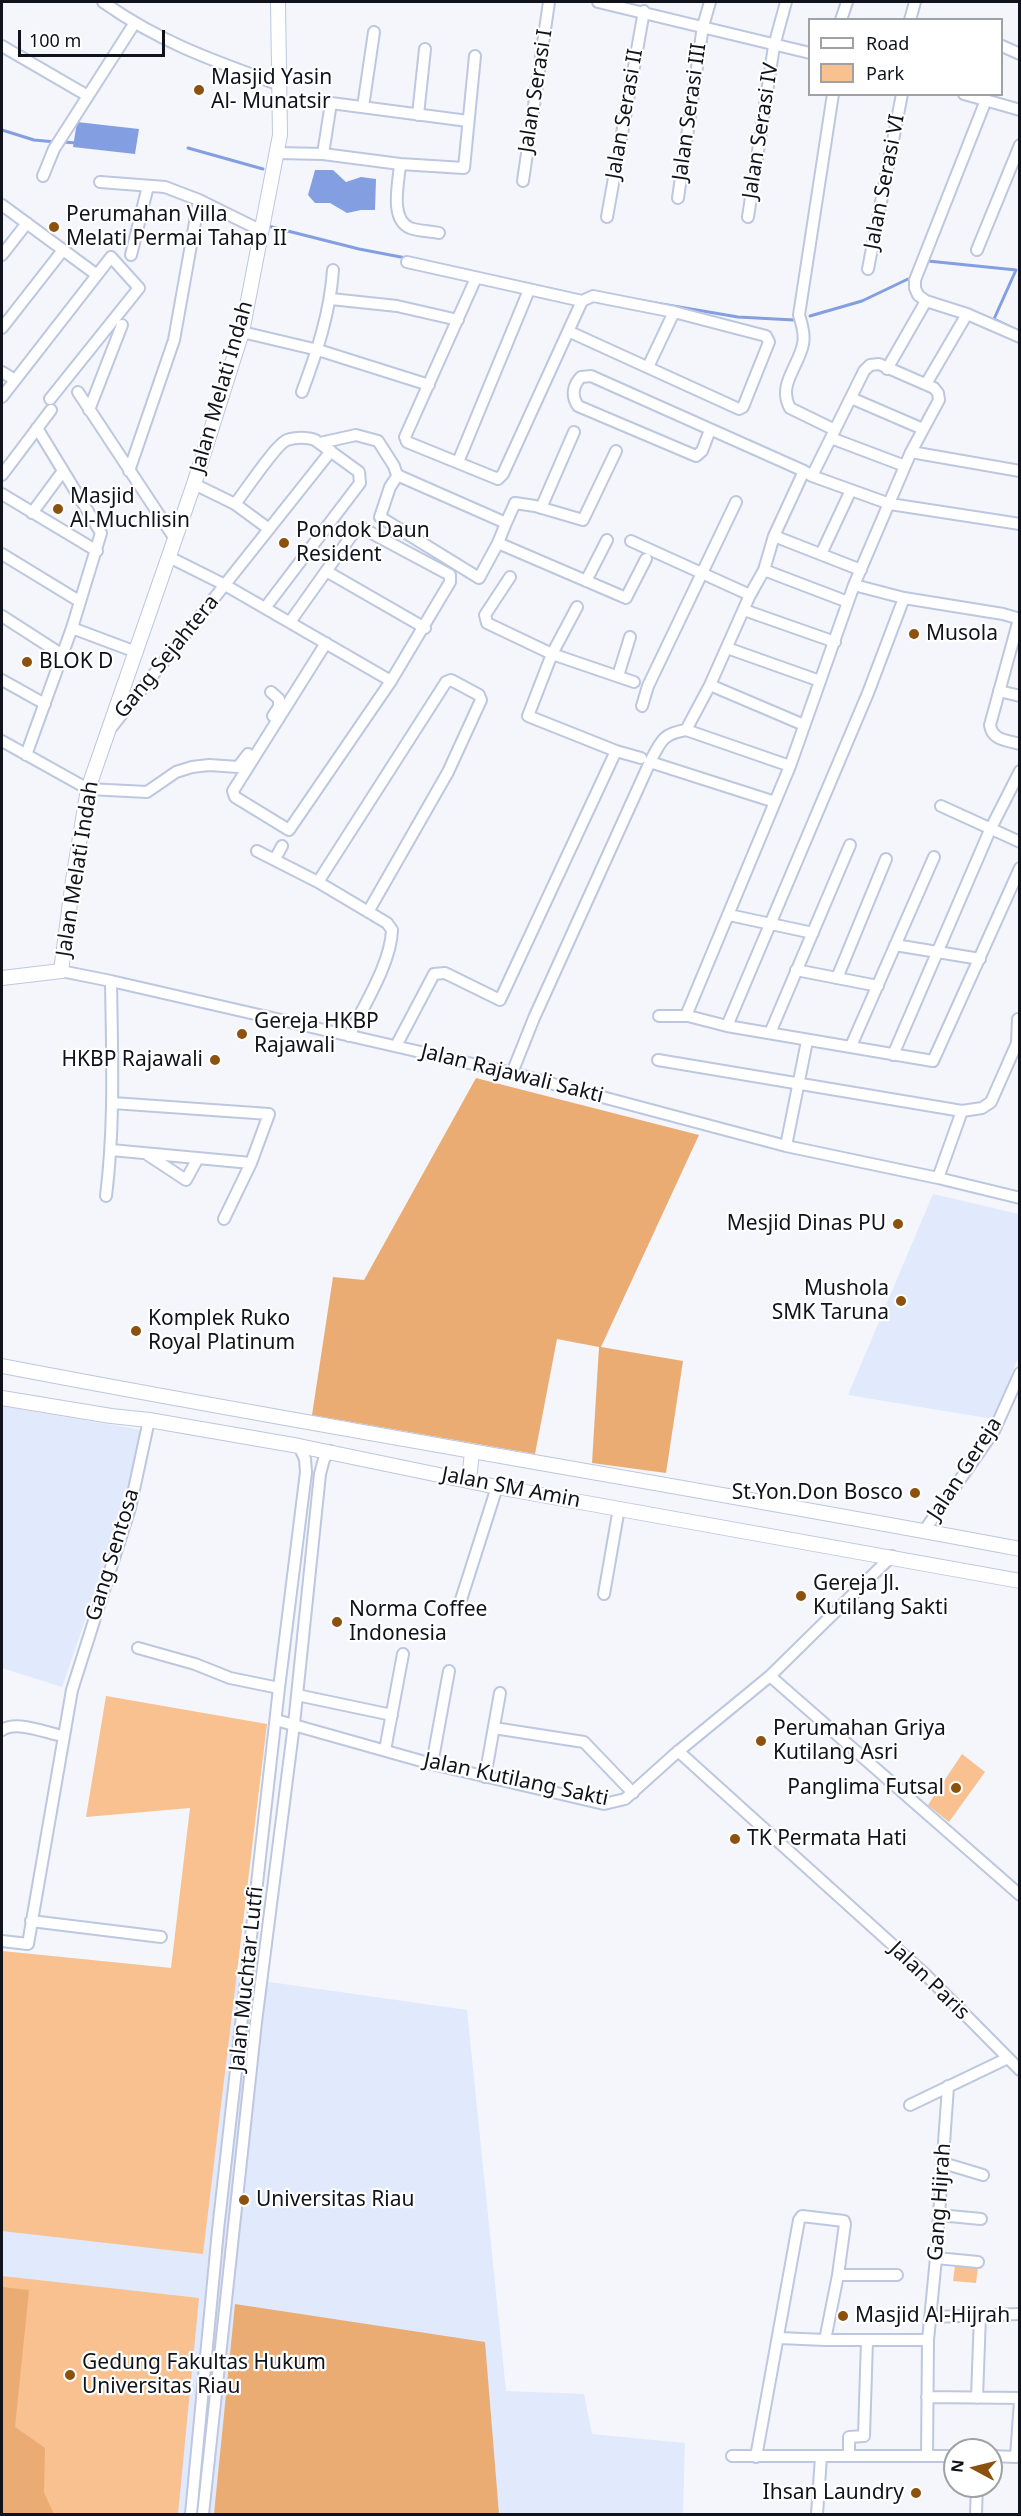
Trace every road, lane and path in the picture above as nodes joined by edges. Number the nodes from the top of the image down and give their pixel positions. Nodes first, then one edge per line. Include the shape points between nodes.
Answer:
1 (103, 2) edge
2 (278, 2) edge
3 (549, 2) edge
4 (598, 2) edge
5 (710, 2) edge
6 (786, 2) edge
7 (847, 2) edge
8 (915, 2) edge
9 (644, 11) junction
10 (842, 18) edge
11 (911, 18) edge
12 (134, 24) junction
13 (703, 26) junction
14 (374, 32) dead end
15 (2, 46) edge
16 (774, 46) junction
17 (1003, 46) edge
18 (425, 49) dead end
19 (808, 53) edge
20 (1020, 54) edge
21 (475, 56) dead end
22 (280, 85) junction
23 (88, 96) junction
24 (833, 96) edge
25 (902, 96) edge
26 (971, 96) edge
27 (986, 100) junction
28 (363, 107) junction
29 (1020, 110) edge
30 (418, 115) junction
31 (468, 121) junction
32 (1020, 145) edge
33 (278, 153) junction
34 (323, 154) junction
35 (400, 164) junction
36 (43, 176) dead end
37 (522, 181) dead end
38 (100, 182) dead end
39 (148, 186) junction
40 (678, 198) dead end
41 (199, 200) junction
42 (2, 205) edge
43 (748, 217) dead end
44 (608, 218) dead end
45 (27, 223) junction
46 (262, 231) junction
47 (439, 233) dead end
48 (63, 250) junction
49 (977, 250) dead end
50 (2, 255) edge
51 (131, 255) dead end
52 (407, 262) dead end
53 (868, 269) dead end
54 (333, 270) dead end
55 (98, 275) junction
56 (476, 278) junction
57 (529, 290) junction
58 (331, 299) junction
59 (582, 301) junction
60 (927, 301) junction
61 (674, 312) junction
62 (968, 314) junction
63 (458, 321) junction
64 (122, 325) dead end
65 (2, 328) edge
66 (242, 332) junction
67 (570, 332) junction
68 (1020, 337) edge
69 (318, 350) junction
70 (648, 367) junction
71 (887, 369) junction
72 (2, 372) edge
73 (15, 380) junction
74 (926, 384) junction
75 (429, 385) junction
76 (78, 392) dead end
77 (302, 392) dead end
78 (2, 397) edge
79 (851, 398) junction
80 (50, 399) dead end
81 (89, 410) junction
82 (51, 411) dead end
83 (37, 428) junction
84 (923, 429) junction
85 (710, 430) junction
86 (574, 432) dead end
87 (833, 434) junction
88 (320, 443) junction
89 (331, 450) junction
90 (616, 451) dead end
91 (911, 452) junction
92 (458, 462) junction
93 (905, 466) junction
94 (63, 471) junction
95 (129, 471) junction
96 (1020, 471) edge
97 (808, 474) junction
98 (2, 475) edge
99 (398, 475) junction
100 (194, 484) junction
101 (851, 490) junction
102 (2, 494) edge
103 (736, 502) dead end
104 (235, 504) junction
105 (890, 504) junction
106 (541, 508) junction
107 (32, 513) junction
108 (506, 523) junction
109 (1020, 524) edge
110 (269, 529) junction
111 (774, 536) junction
112 (175, 539) junction
113 (607, 540) dead end
114 (631, 541) dead end
115 (498, 543) junction
116 (97, 551) junction
117 (2, 554) edge
118 (821, 554) junction
119 (169, 557) junction
120 (646, 559) dead end
121 (764, 570) junction
122 (861, 570) junction
123 (326, 571) junction
124 (703, 573) junction
125 (510, 577) dead end
126 (586, 581) junction
127 (225, 585) junction
128 (854, 585) junction
129 (750, 595) junction
130 (904, 598) junction
131 (79, 601) junction
132 (848, 602) junction
133 (577, 607) dead end
134 (265, 608) junction
135 (744, 610) junction
136 (2, 616) edge
137 (1019, 619) edge
138 (290, 622) junction
139 (72, 628) junction
140 (425, 628) junction
141 (630, 637) dead end
142 (835, 642) junction
143 (326, 643) junction
144 (728, 648) junction
145 (136, 652) junction
146 (61, 654) junction
147 (552, 654) junction
148 (618, 676) junction
149 (2, 680) edge
150 (391, 681) junction
151 (820, 681) junction
152 (634, 682) dead end
153 (710, 685) junction
154 (999, 691) junction
155 (271, 692) dead end
156 (1020, 696) edge
157 (45, 704) junction
158 (642, 706) dead end
159 (804, 725) junction
160 (110, 729) junction
161 (686, 730) junction
162 (2, 741) edge
163 (1020, 744) edge
164 (616, 751) junction
165 (26, 755) junction
166 (646, 760) junction
167 (790, 766) junction
168 (1020, 771) edge
169 (88, 789) junction
170 (775, 802) junction
171 (941, 806) dead end
172 (990, 830) junction
173 (1020, 842) edge
174 (850, 845) dead end
175 (282, 846) dead end
176 (257, 851) dead end
177 (934, 858) dead end
178 (275, 859) junction
179 (886, 859) dead end
180 (1020, 868) edge
181 (318, 882) junction
182 (368, 912) junction
183 (729, 915) junction
184 (769, 924) junction
185 (813, 933) junction
186 (896, 945) junction
187 (937, 953) junction
188 (980, 959) junction
189 (796, 970) junction
190 (61, 971) junction
191 (2, 978) edge
192 (837, 978) junction
193 (111, 981) junction
194 (878, 986) junction
195 (659, 1016) dead end
196 (688, 1016) junction
197 (1018, 1019) edge
198 (727, 1026) junction
199 (770, 1033) junction
200 (349, 1036) junction
201 (807, 1041) junction
202 (396, 1046) junction
203 (851, 1046) junction
204 (893, 1055) junction
205 (658, 1060) dead end
206 (512, 1072) junction
207 (797, 1083) junction
208 (113, 1102) junction
209 (962, 1111) junction
210 (786, 1146) junction
211 (111, 1150) junction
212 (145, 1153) junction
213 (198, 1158) junction
214 (251, 1162) junction
215 (938, 1178) junction
216 (106, 1196) dead end
217 (1020, 1198) edge
218 (224, 1220) dead end
219 (2, 1366) edge
220 (1020, 1373) edge
221 (2, 1398) edge
222 (149, 1420) junction
223 (299, 1446) junction
224 (330, 1451) junction
225 (472, 1452) junction
226 (469, 1480) junction
227 (497, 1486) junction
228 (619, 1508) junction
229 (924, 1531) junction
230 (1020, 1549) edge
231 (892, 1556) junction
232 (1020, 1581) edge
233 (604, 1594) dead end
234 (459, 1606) dead end
235 (138, 1648) dead end
236 (403, 1654) dead end
237 (449, 1671) dead end
238 (770, 1676) junction
239 (279, 1688) junction
240 (500, 1693) dead end
241 (297, 1695) junction
242 (392, 1715) junction
243 (276, 1720) junction
244 (294, 1724) junction
245 (494, 1728) junction
246 (2, 1730) edge
247 (63, 1736) junction
248 (385, 1750) junction
249 (678, 1751) junction
250 (432, 1764) junction
251 (485, 1777) junction
252 (633, 1793) junction
253 (1020, 1895) edge
254 (31, 1921) junction
255 (162, 1937) dead end
256 (2, 1941) edge
257 (1008, 2058) junction
258 (1020, 2070) edge
259 (948, 2086) junction
260 (910, 2105) dead end
261 (943, 2163) junction
262 (982, 2175) dead end
263 (939, 2215) junction
264 (981, 2219) dead end
265 (936, 2258) junction
266 (978, 2262) dead end
267 (838, 2275) junction
268 (897, 2275) dead end
269 (1020, 2314) edge
270 (980, 2315) junction
271 (931, 2317) junction
272 (780, 2338) junction
273 (825, 2340) junction
274 (867, 2340) junction
275 (928, 2340) junction
276 (927, 2397) junction
277 (977, 2398) junction
278 (1020, 2399) edge
279 (732, 2456) dead end
280 (849, 2456) junction
281 (927, 2456) junction
282 (943, 2456) edge
283 (756, 2457) junction
284 (821, 2457) junction
285 (1003, 2457) edge
286 (1018, 2459) edge
287 (977, 2498) edge
288 (191, 2514) edge
289 (203, 2514) edge
290 (817, 2514) edge
291 (976, 2514) edge

1 - 12 street
2 - 22 main road, Jalan Melati Indah
3 - 37 street, Jalan Serasi I
4 - 9 street
5 - 13 street, Jalan Serasi III
6 - 16 street, Jalan Serasi IV
7 - 10 street
8 - 11 street
9 - 13 street via 657,11
9 - 44 street, Jalan Serasi II
12 - 22 street via 192,53
12 - 23 street
13 - 16 street
13 - 40 street, Jalan Serasi III
14 - 28 street
15 - 23 street
16 - 19 street
16 - 43 street, Jalan Serasi IV
17 - 20 street
18 - 30 street
21 - 31 street
22 - 33 main road, Jalan Melati Indah
23 - 36 street via 54,149
24 - 87 street via 807,251 800,315 803,345 785,394 790,408
25 - 53 street, Jalan Serasi VI
26 - 27 street
27 - 29 street
27 - 60 street via 915,280 918,295
28 - 30 street
28 - 34 street via 331,103
30 - 31 street
31 - 35 street via 464,168
32 - 49 street
33 - 34 street
33 - 46 main road, Jalan Melati Indah
34 - 35 street
35 - 47 street via 397,214 411,228
38 - 39 street
39 - 41 street via 165,187
39 - 51 street
41 - 46 street
41 - 95 street via 174,340
42 - 45 street
45 - 48 street
45 - 50 street
46 - 66 main road, Jalan Melati Indah
48 - 55 street
48 - 65 street
52 - 56 street
54 - 58 street
55 - 73 street
55 - 80 street via 111,257 139,288
56 - 57 street
56 - 63 street
57 - 59 street
57 - 92 street
58 - 63 street via 397,306
58 - 69 street
59 - 61 street via 593,296
59 - 67 street
60 - 62 street
60 - 71 street
61 - 70 street
61 - 70 street via 768,339 743,407 737,409
62 - 68 street
62 - 74 street
63 - 75 street
64 - 81 street
66 - 69 street
66 - 100 main road, Jalan Melati Indah
67 - 70 street
67 - 92 street via 501,477
69 - 75 street
69 - 77 street
71 - 74 street
71 - 79 street via 879,364 870,365
72 - 73 street
73 - 78 street
74 - 84 street via 938,393 939,400
75 - 92 street via 405,435 406,441
76 - 81 street
79 - 84 street
79 - 87 street
81 - 95 street
82 - 83 street
83 - 94 street
83 - 98 street
84 - 91 street
85 - 85 street via 696,456 578,406 573,392 581,377 591,376
85 - 97 street
86 - 106 street
87 - 93 street
87 - 97 street
88 - 89 street
88 - 99 street via 356,435 378,441
88 - 104 street via 308,437 287,440
89 - 110 street, Gang Sejahtera
89 - 134 street via 359,472 360,483
90 - 106 street via 583,520
91 - 93 street
91 - 96 street
93 - 105 street
94 - 107 street
94 - 116 street via 101,533
95 - 112 street
97 - 101 street
97 - 111 street
99 - 108 street
99 - 115 street via 380,517 479,578
100 - 104 street
100 - 112 main road, Jalan Melati Indah
101 - 105 street
101 - 118 street
102 - 107 street
103 - 124 street
104 - 110 street
105 - 109 street
105 - 122 street
106 - 108 street via 515,503
107 - 116 street
108 - 115 street
110 - 127 street, Gang Sejahtera
111 - 118 street
111 - 121 street
112 - 119 main road, Jalan Melati Indah
113 - 126 street
114 - 124 street
115 - 126 street
116 - 131 street
117 - 131 street
118 - 122 street
119 - 127 street
119 - 145 main road, Jalan Melati Indah
120 - 126 street via 626,598
121 - 129 street
121 - 132 street
122 - 128 street
123 - 138 street
123 - 140 street
123 - 140 street via 354,532 364,529 446,572 450,582
124 - 129 street
124 - 158 street
125 - 147 street via 485,615 487,623
127 - 134 street
127 - 160 street, Gang Sejahtera
128 - 130 street
128 - 132 street
129 - 135 street
130 - 137 street
130 - 184 street via 868,693
131 - 139 street
132 - 142 street
133 - 147 street
134 - 138 street
135 - 142 street
135 - 144 street
136 - 146 street
137 - 154 street
138 - 143 street
139 - 145 street
139 - 146 street
140 - 150 street
141 - 148 street
142 - 151 street
143 - 150 street
143 - 150 street via 233,791 235,797 290,830
144 - 151 street
144 - 153 street
145 - 160 main road, Jalan Melati Indah
146 - 157 street
147 - 148 street
147 - 164 street via 528,716
148 - 152 street
149 - 157 street
151 - 159 street
153 - 159 street
153 - 161 street
154 - 156 street
154 - 163 street via 990,725 992,733
155 - 169 street via 279,699 279,707 238,767 192,767 176,772 147,792
157 - 165 street
159 - 167 street
160 - 169 main road, Jalan Melati Indah
161 - 166 street via 671,732
161 - 167 street
162 - 165 street
164 - 166 street
164 - 202 street via 500,1000 445,973 434,974
165 - 169 street
166 - 170 street
166 - 206 street
167 - 170 street
168 - 172 street
169 - 190 main road, Jalan Melati Indah
170 - 183 street
171 - 172 street
172 - 173 street
172 - 187 street
174 - 185 street
175 - 178 street
176 - 178 street
177 - 186 street
178 - 181 street
179 - 192 street
180 - 188 street
181 - 182 street
181 - 182 street via 446,682 451,680 479,695 481,700 448,772
182 - 200 street via 387,923 392,930 392,942
183 - 184 street
183 - 196 street
184 - 185 street
184 - 198 street
185 - 189 street
186 - 187 street
186 - 194 street
187 - 188 street
187 - 204 street
188 - 204 street via 938,1062
189 - 192 street
189 - 199 street
190 - 191 main road, Jalan Rajawali Sakti
190 - 193 street, Jalan Rajawali Sakti
192 - 194 street
193 - 200 street, Jalan Rajawali Sakti
193 - 208 street
194 - 203 street
195 - 196 street
196 - 198 street
197 - 209 street via 1017,1043 991,1102 982,1108
198 - 199 street
199 - 201 street
200 - 202 street, Jalan Rajawali Sakti
201 - 203 street
201 - 207 street
202 - 206 street, Jalan Rajawali Sakti
203 - 204 street
205 - 207 street
206 - 210 street, Jalan Rajawali Sakti
207 - 209 street
207 - 210 street
208 - 211 street
208 - 214 street via 268,1114
209 - 215 street
210 - 215 street, Jalan Rajawali Sakti
211 - 212 street
211 - 216 street
212 - 213 street
212 - 213 street via 186,1180
213 - 214 street
214 - 218 street
215 - 217 street, Jalan Rajawali Sakti
219 - 225 main road, Jalan SM Amin
220 - 229 street, Jalan Gereja via 994,1431
221 - 222 main road, Jalan SM Amin
222 - 223 main road, Jalan SM Amin
222 - 247 street, Gang Sentosa via 130,1508 72,1689
223 - 224 main road, Jalan SM Amin
223 - 239 street, Jalan Muchtar Lutfi via 306,1472
224 - 226 main road, Jalan SM Amin
224 - 241 street, Jalan Muchtar Lutfi via 320,1474
225 - 226 main road
225 - 229 main road, Jalan SM Amin
226 - 227 main road, Jalan SM Amin
227 - 228 main road, Jalan SM Amin
227 - 234 street
228 - 231 main road, Jalan SM Amin
228 - 233 street
229 - 230 main road, Jalan SM Amin
231 - 232 main road, Jalan SM Amin
231 - 238 street, Jalan Kutilang Sakti
235 - 239 street via 230,1678
236 - 242 street
237 - 250 street
238 - 249 street, Jalan Kutilang Sakti
238 - 253 street
239 - 243 street, Jalan Muchtar Lutfi
240 - 245 street
241 - 242 street
241 - 244 street, Jalan Muchtar Lutfi
242 - 248 street
243 - 244 street, Jalan Kutilang Sakti
243 - 288 street, Jalan Muchtar Lutfi via 218,2230
244 - 248 street, Jalan Kutilang Sakti
244 - 289 street, Jalan Muchtar Lutfi via 256,2022
245 - 251 street
245 - 252 street via 584,1742
246 - 247 street via 16,1726
247 - 254 street, Gang Sentosa
248 - 250 street, Jalan Kutilang Sakti
249 - 252 street, Jalan Kutilang Sakti
249 - 257 street, Jalan Paris via 926,1975
250 - 251 street, Jalan Kutilang Sakti
251 - 252 street, Jalan Kutilang Sakti via 604,1804
254 - 255 street
254 - 256 street, Gang Sentosa via 28,1944
257 - 258 street, Jalan Paris
257 - 259 street
259 - 260 street
259 - 261 street, Gang Hijrah
261 - 262 street
261 - 263 street, Gang Hijrah
263 - 264 street
263 - 265 street, Gang Hijrah
265 - 266 street
265 - 271 street, Gang Hijrah
267 - 268 street
267 - 272 street via 844,2222 801,2217
267 - 273 street
269 - 270 street
270 - 271 street
270 - 277 street
271 - 275 street, Gang Hijrah
272 - 273 street
272 - 283 street
273 - 274 street
274 - 275 street
274 - 280 street via 864,2436 849,2437
275 - 276 street, Gang Hijrah
276 - 277 street
276 - 281 street, Gang Hijrah
277 - 278 street
278 - 286 street
279 - 283 street
280 - 281 street
280 - 284 street
281 - 282 street
283 - 284 street
284 - 290 street
285 - 286 street
287 - 291 street

